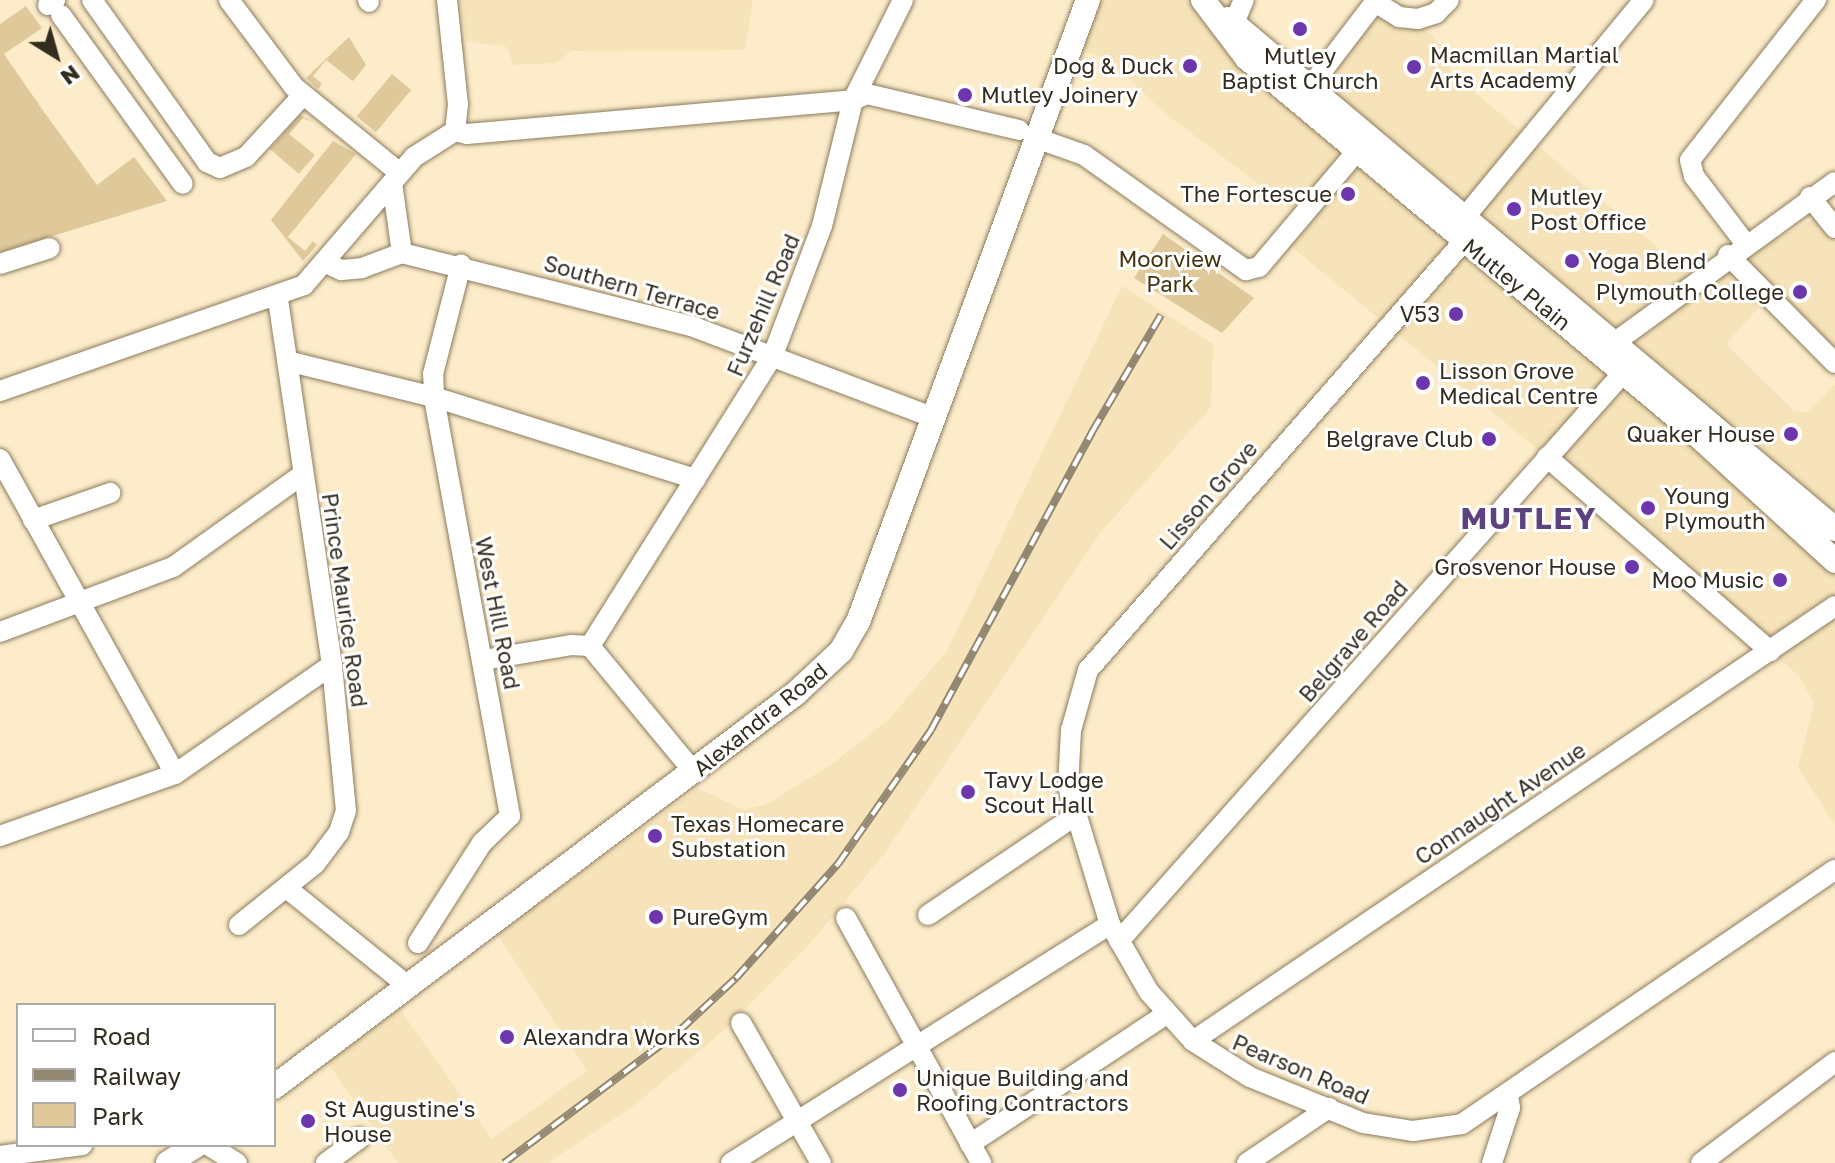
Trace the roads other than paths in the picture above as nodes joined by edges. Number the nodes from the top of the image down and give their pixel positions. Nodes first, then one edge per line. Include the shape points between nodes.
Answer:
1 (92, 0) edge
2 (229, 0) edge
3 (447, 0) edge
4 (903, 0) edge
5 (1088, 0) edge
6 (1244, 0) edge
7 (1449, 0) edge
8 (1644, 0) edge
9 (1816, 0) edge
10 (1204, 1) edge
11 (1375, 1) edge
12 (55, 7) edge
13 (1234, 23) junction
14 (113, 29) junction
15 (85, 49) junction
16 (1310, 87) junction
17 (303, 95) junction
18 (853, 100) junction
19 (180, 123) junction
20 (455, 131) junction
21 (1028, 134) junction
22 (153, 143) junction
23 (1357, 151) junction
24 (396, 178) junction
25 (1835, 182) edge
26 (183, 184) dead end
27 (1810, 197) junction
28 (1835, 228) edge
29 (1465, 229) junction
30 (50, 248) dead end
31 (1736, 249) junction
32 (402, 253) junction
33 (326, 263) junction
34 (0, 264) edge
35 (461, 265) junction
36 (278, 298) junction
37 (1608, 349) junction
38 (773, 355) junction
39 (287, 361) junction
40 (1835, 363) edge
41 (1623, 373) junction
42 (0, 391) edge
43 (434, 397) junction
44 (934, 418) junction
45 (1547, 457) junction
46 (0, 459) edge
47 (302, 475) junction
48 (695, 479) junction
49 (110, 493) dead end
50 (33, 520) junction
51 (1835, 529) edge
52 (1835, 561) edge
53 (80, 604) junction
54 (1835, 606) edge
55 (0, 632) edge
56 (590, 646) junction
57 (1770, 651) junction
58 (484, 660) junction
59 (332, 665) junction
60 (694, 772) junction
61 (175, 774) junction
62 (1075, 816) junction
63 (0, 836) edge
64 (1835, 870) edge
65 (289, 890) junction
66 (928, 915) dead end
67 (846, 918) dead end
68 (239, 925) dead end
69 (1115, 932) junction
70 (403, 981) junction
71 (1165, 1015) junction
72 (741, 1023) dead end
73 (1193, 1041) junction
74 (917, 1049) junction
75 (1835, 1062) edge
76 (276, 1085) edge
77 (1508, 1095) junction
78 (1329, 1108) junction
79 (799, 1123) junction
80 (360, 1138) dead end
81 (970, 1144) junction
82 (67, 1147) edge
83 (196, 1147) edge
84 (211, 1147) edge
85 (0, 1156) edge
86 (168, 1163) edge
87 (237, 1163) edge
88 (326, 1163) edge
89 (731, 1163) edge
90 (821, 1163) edge
91 (981, 1163) edge
92 (1247, 1163) edge
93 (1492, 1163) edge
94 (1701, 1163) edge

1 - 14 street
2 - 17 street
3 - 20 street via 458,104
4 - 18 street, Furzehill Road
5 - 21 main road, Alexandra Road
6 - 13 street
7 - 11 street via 1436,13 1418,19 1399,17
8 - 29 street, Lisson Grove
9 - 31 street via 1690,160
10 - 13 main road, Mutley Plain
10 - 23 main road, Mutley Plain via 1247,58
11 - 16 street
12 - 15 street
13 - 16 main road, Mutley Plain
14 - 15 street
14 - 19 street
15 - 22 street
16 - 29 main road, Mutley Plain
17 - 19 street via 246,157 220,168 207,162
17 - 24 street
18 - 20 street
18 - 21 street via 867,94
18 - 38 street, Furzehill Road via 818,238
19 - 22 street
20 - 24 street via 423,149
21 - 23 street via 1084,155 1246,270 1259,267
21 - 44 main road, Alexandra Road
22 - 26 street
23 - 29 main road, Mutley Plain
24 - 32 street
24 - 33 street
25 - 27 street
27 - 28 street
27 - 31 street
29 - 37 main road, Mutley Plain
29 - 62 street, Lisson Grove via 1387,327 1088,670 1071,730 1068,787
30 - 34 street
31 - 37 street
31 - 40 street via 1772,298
32 - 33 street via 362,268 341,270
32 - 35 street, Southern Terrace
33 - 36 street via 304,285
35 - 38 street, Southern Terrace via 691,326
35 - 43 street, West Hill Road via 433,374
36 - 39 street, Prince Maurice Road
36 - 42 street
37 - 41 main road, Mutley Plain
37 - 51 main road, Mutley Plain
38 - 44 street, Southern Terrace
38 - 48 street, Furzehill Road
39 - 43 street
39 - 47 street, Prince Maurice Road
41 - 45 street, Belgrave Road
41 - 52 main road, Mutley Plain
43 - 48 street
43 - 58 street, West Hill Road
44 - 60 main road, Alexandra Road via 858,622 841,651 821,674
45 - 57 street
45 - 69 street, Belgrave Road
46 - 50 street
47 - 53 street via 173,567
47 - 59 street, Prince Maurice Road
48 - 56 street, Furzehill Road
49 - 50 street
50 - 53 street
53 - 55 street
53 - 61 street
54 - 57 street, Connaught Avenue
56 - 58 street
56 - 60 street
57 - 73 street, Connaught Avenue
58 - 70 street, West Hill Road via 510,816 482,843 414,949
59 - 61 street
59 - 65 street, Prince Maurice Road via 346,811 339,832
60 - 70 main road, Alexandra Road
61 - 63 street
62 - 66 street
62 - 69 street, Pearson Road
64 - 77 street
65 - 68 street, Prince Maurice Road
65 - 70 street
67 - 74 street
69 - 71 street, Pearson Road
69 - 74 street, Belgrave Road
70 - 76 main road, Alexandra Road
71 - 73 street, Pearson Road
71 - 81 street
72 - 79 street
73 - 78 street, Pearson Road via 1240,1072
74 - 79 street, Belgrave Road
74 - 81 street
75 - 94 street
77 - 78 street, Pearson Road via 1462,1124 1413,1131 1363,1123
77 - 93 street via 1510,1108
78 - 92 street
79 - 89 street, Belgrave Road
79 - 90 street
80 - 88 street
81 - 91 street
82 - 85 street
83 - 86 main road
84 - 87 street

